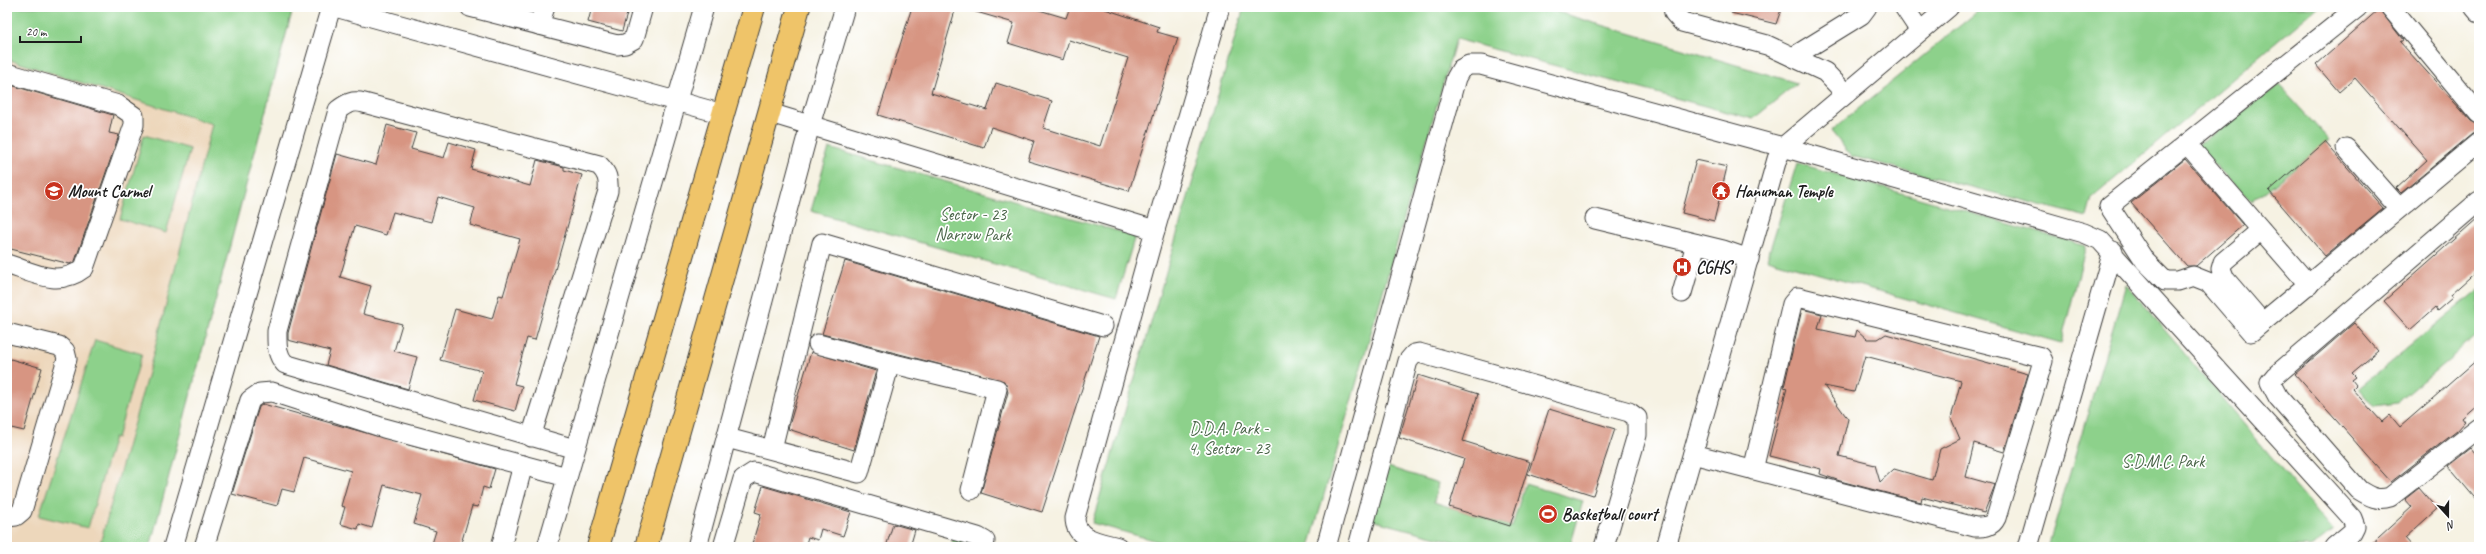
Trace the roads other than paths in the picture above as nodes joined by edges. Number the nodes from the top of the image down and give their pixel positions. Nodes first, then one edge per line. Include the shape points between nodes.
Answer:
1 (331, 7) edge
2 (336, 7) edge
3 (470, 7) edge
4 (545, 7) edge
5 (642, 7) edge
6 (704, 7) edge
7 (754, 7) edge
8 (799, 7) edge
9 (845, 7) edge
10 (1220, 7) edge
11 (1673, 7) edge
12 (1867, 7) edge
13 (1904, 7) edge
14 (1949, 7) edge
15 (2358, 7) edge
16 (2390, 7) edge
17 (2474, 7) edge
18 (2479, 13) edge
19 (539, 25) junction
20 (1920, 31) junction
21 (1794, 57) junction
22 (7, 73) edge
23 (1845, 93) junction
24 (676, 102) junction
25 (770, 113) junction
26 (723, 114) junction
27 (2479, 114) edge
28 (810, 125) junction
29 (2479, 142) edge
30 (2187, 144) junction
31 (1783, 146) junction
32 (2346, 148) dead end
33 (2479, 201) edge
34 (2399, 208) junction
35 (1595, 219) dead end
36 (1155, 230) junction
37 (2261, 230) junction
38 (1696, 244) junction
39 (2113, 251) junction
40 (1749, 259) junction
41 (7, 264) edge
42 (2309, 285) junction
43 (1682, 293) dead end
44 (2262, 322) junction
45 (1103, 326) dead end
46 (7, 333) edge
47 (818, 344) dead end
48 (890, 363) junction
49 (2479, 428) edge
50 (531, 437) junction
51 (727, 438) junction
52 (575, 449) junction
53 (772, 449) junction
54 (1693, 454) junction
55 (523, 465) junction
56 (1753, 470) junction
57 (568, 477) junction
58 (971, 490) dead end
59 (7, 517) edge
60 (173, 547) edge
61 (204, 547) edge
62 (500, 547) edge
63 (547, 547) edge
64 (598, 547) edge
65 (646, 547) edge
66 (696, 547) edge
67 (723, 547) edge
68 (983, 547) edge
69 (1118, 547) edge
70 (1326, 547) edge
71 (1358, 547) edge
72 (1604, 547) edge
73 (1666, 547) edge
74 (2028, 547) edge
75 (2334, 547) edge

1 - 60 street
2 - 24 street
3 - 19 street
4 - 19 street
5 - 19 street via 634,39 625,44 617,45
6 - 24 street
7 - 26 main road
8 - 25 main road
9 - 28 street
10 - 36 street
11 - 21 street via 1674,13 1682,22 1767,45
12 - 21 street via 1861,15
13 - 20 street
14 - 20 street
15 - 30 street
16 - 27 street
17 - 18 street
20 - 23 street
21 - 23 street via 1825,72
22 - 41 street via 118,105 134,116 134,125 84,268 66,279 53,279
23 - 31 street
24 - 26 street
24 - 52 street
25 - 28 street
25 - 65 main road
26 - 64 main road
28 - 36 street
28 - 51 street
29 - 34 street
30 - 37 street
30 - 44 street via 2109,206 2145,261 2165,281 2178,281 2194,276 2208,282 2251,332
31 - 39 street via 2084,233 2100,240
31 - 40 street
31 - 70 street via 1481,65 1469,65 1461,69
32 - 34 street
33 - 49 street via 2270,382 2278,397 2360,490 2369,497 2380,500 2390,498
34 - 42 street
35 - 38 street
36 - 69 street via 1075,518 1075,526 1079,533
37 - 42 street
37 - 44 street via 2223,262 2221,269 2225,279
38 - 40 street
38 - 43 street
39 - 74 street
39 - 75 street via 2352,518 2355,526 2352,532
40 - 54 street
42 - 44 street
45 - 53 street via 822,243
46 - 59 street via 59,346 65,351 67,360 22,511 16,516
47 - 48 street
48 - 53 street via 859,473
48 - 58 street via 997,389
50 - 50 street via 285,364 280,358 277,351 280,321 338,110 347,103 356,101 599,165 606,172 609,180 608,191
50 - 52 street
51 - 53 street
51 - 66 street
52 - 57 street
54 - 56 street
54 - 73 street
55 - 57 street
55 - 61 street via 384,428 272,392 260,393 250,400
55 - 62 street
56 - 56 street via 1984,528 1994,523 1996,518 2043,361 2041,357 1798,297 1792,304
57 - 63 street
67 - 68 street via 743,479 754,472 978,537 985,541
71 - 72 street via 1408,361 1414,354 1419,353 1629,412 1637,418 1637,435

